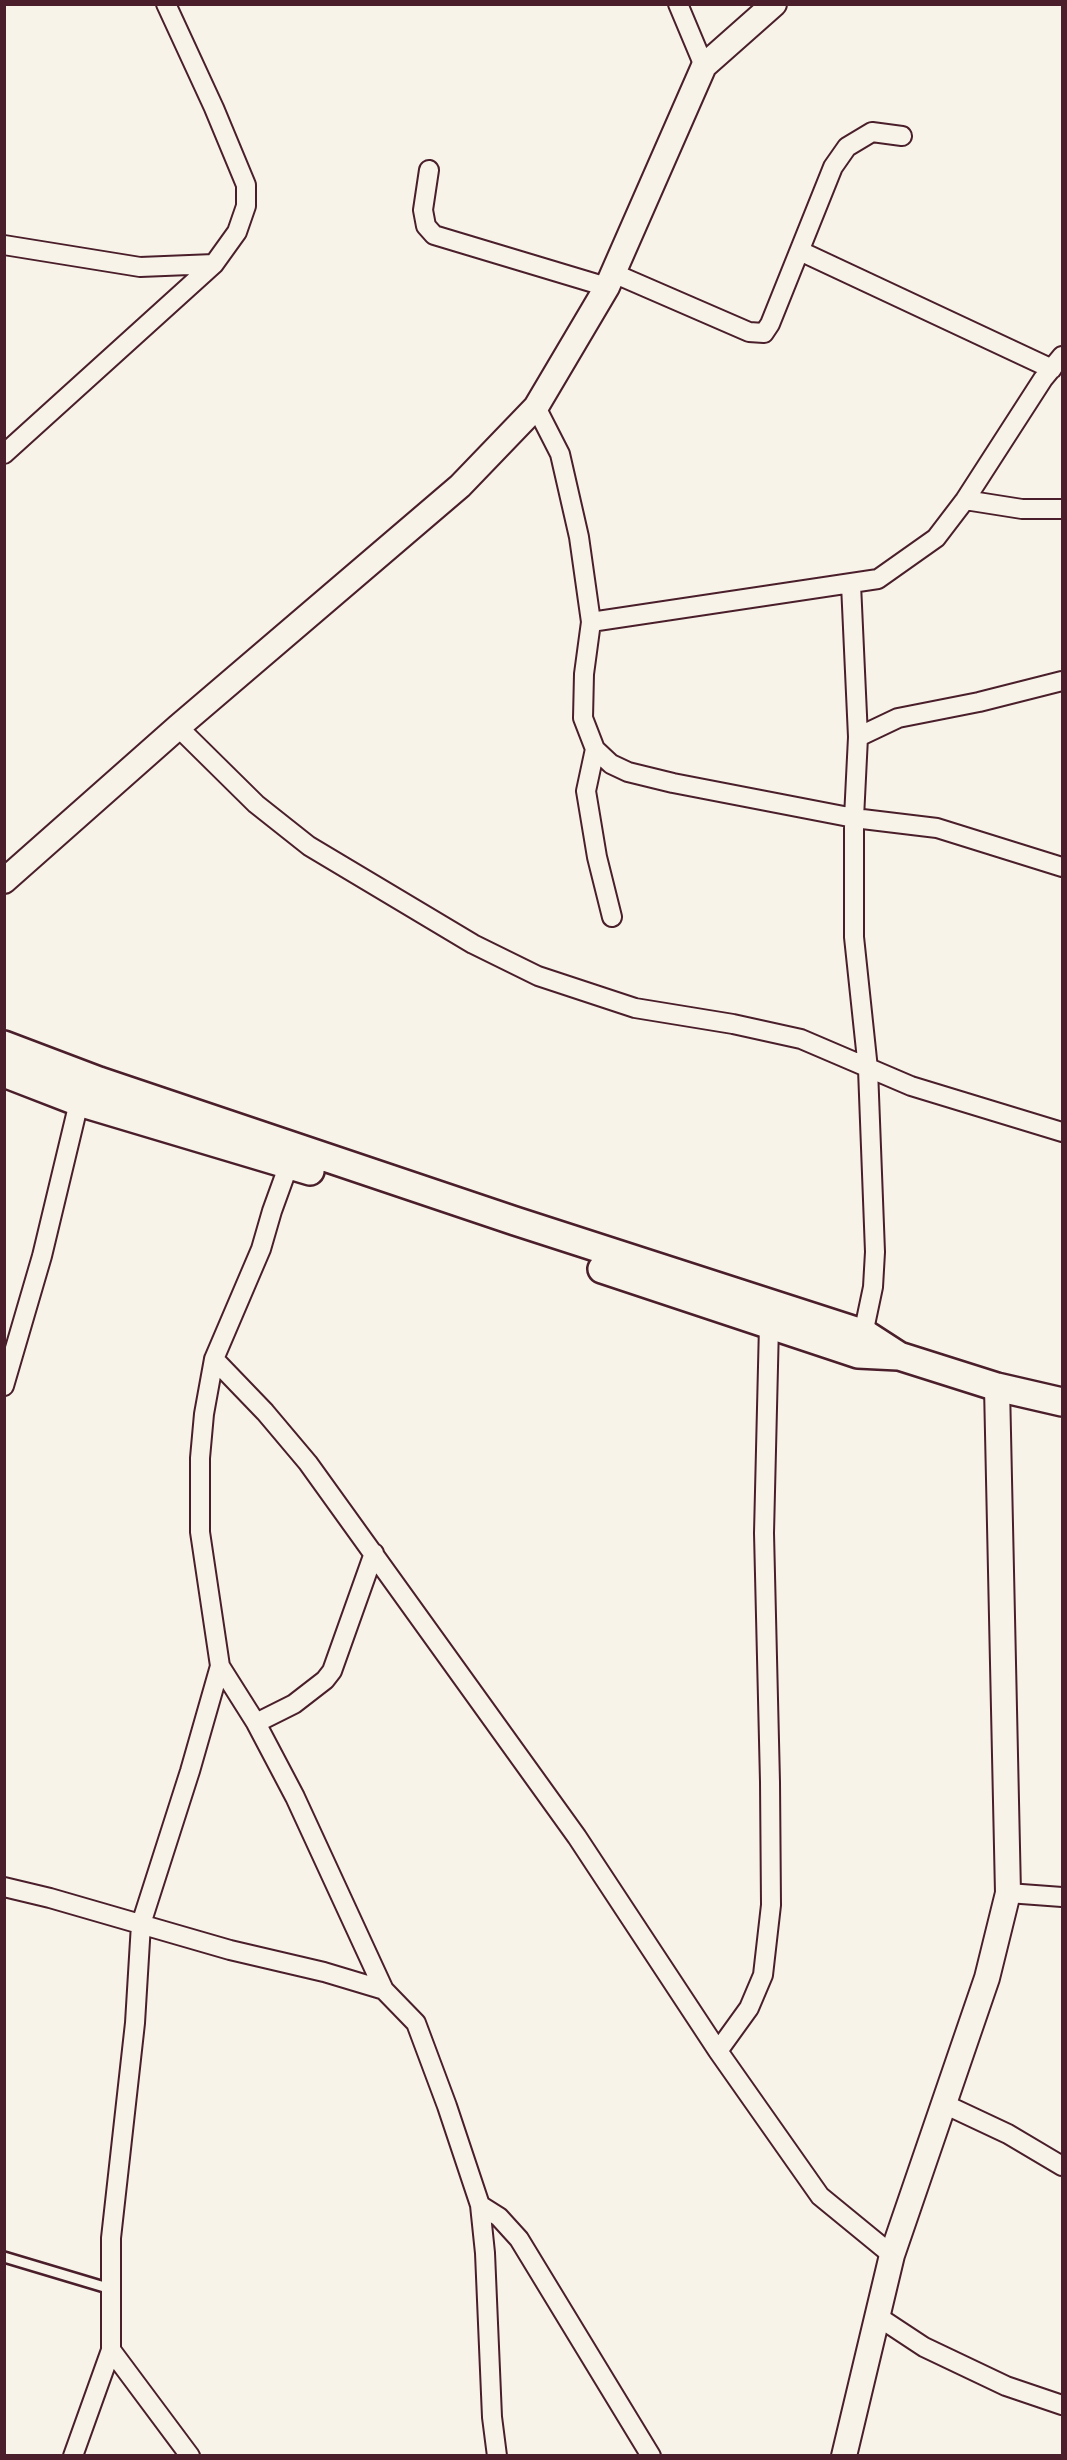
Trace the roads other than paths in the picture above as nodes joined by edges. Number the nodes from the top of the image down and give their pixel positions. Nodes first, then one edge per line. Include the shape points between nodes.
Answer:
1 (166, 4) edge
2 (678, 4) edge
3 (774, 4) edge
4 (704, 66) junction
5 (902, 136) dead end
6 (429, 170) dead end
7 (4, 245) edge
8 (800, 251) junction
9 (214, 264) junction
10 (610, 280) junction
11 (1057, 362) edge
12 (536, 407) junction
13 (4, 454) edge
14 (965, 500) junction
15 (1062, 509) edge
16 (851, 584) junction
17 (591, 622) junction
18 (1062, 681) edge
19 (178, 727) junction
20 (858, 737) junction
21 (595, 749) junction
22 (854, 818) junction
23 (1062, 867) edge
24 (4, 881) edge
25 (612, 916) dead end
26 (4, 1045) edge
27 (868, 1069) junction
28 (4, 1072) edge
29 (79, 1102) junction
30 (1062, 1132) edge
31 (289, 1164) junction
32 (769, 1325) junction
33 (861, 1344) junction
34 (214, 1359) junction
35 (4, 1386) edge
36 (997, 1387) junction
37 (1062, 1402) edge
38 (374, 1553) junction
39 (220, 1666) junction
40 (256, 1723) junction
41 (4, 1887) edge
42 (1008, 1893) junction
43 (1062, 1897) edge
44 (141, 1924) junction
45 (384, 1990) junction
46 (718, 2051) junction
47 (942, 2103) junction
48 (1062, 2166) edge
49 (480, 2205) junction
50 (892, 2255) junction
51 (4, 2257) edge
52 (112, 2289) junction
53 (877, 2316) junction
54 (111, 2350) junction
55 (1062, 2405) edge
56 (73, 2456) edge
57 (190, 2456) edge
58 (497, 2456) edge
59 (651, 2456) edge
60 (844, 2456) edge

1 - 9 street via 246,185 246,206 237,232
2 - 4 street
3 - 4 street
4 - 10 street
5 - 8 street via 872,132 847,147 833,167
6 - 10 street via 423,210 426,226 434,235
7 - 9 street via 140,267
8 - 10 street via 764,333 749,332
8 - 11 street
9 - 13 street
10 - 12 street
11 - 14 street
12 - 17 street via 560,454 579,537
12 - 19 street via 460,486
14 - 15 street via 1023,509
14 - 16 street via 936,538 878,579
16 - 17 street
16 - 20 street
17 - 21 street via 583,718
18 - 20 street via 898,717
19 - 24 street
19 - 27 street via 256,804 309,846 482,948 538,976 635,1008 801,1039
20 - 22 street
21 - 22 street via 611,764 628,772
21 - 25 street via 586,791
22 - 23 street via 937,828
22 - 27 street via 854,937
26 - 33 main road
27 - 30 street
27 - 33 street via 875,1252 873,1287
28 - 29 main road
29 - 31 main road
29 - 35 street via 42,1256
31 - 32 main road
31 - 34 street via 261,1249
32 - 33 main road
32 - 46 street via 764,1533 771,1905 763,1975 749,2008
33 - 36 main road
34 - 38 street via 308,1463
34 - 39 street via 200,1458 200,1532
36 - 37 main road
36 - 42 street
38 - 40 street via 332,1671 294,1704
38 - 46 street via 577,1837
39 - 40 street
39 - 44 street
40 - 45 street via 296,1797
41 - 44 street
42 - 43 street
42 - 47 street via 987,1978
44 - 45 street
44 - 52 street via 135,2023 111,2238
45 - 49 street via 416,2023
46 - 50 street via 820,2196
47 - 48 street via 1008,2134
47 - 50 street
49 - 58 street
49 - 59 street via 499,2217 519,2239
50 - 53 street
51 - 52 lane
52 - 54 street
53 - 55 street via 924,2347 1006,2385
53 - 60 street
54 - 56 street
54 - 57 street

